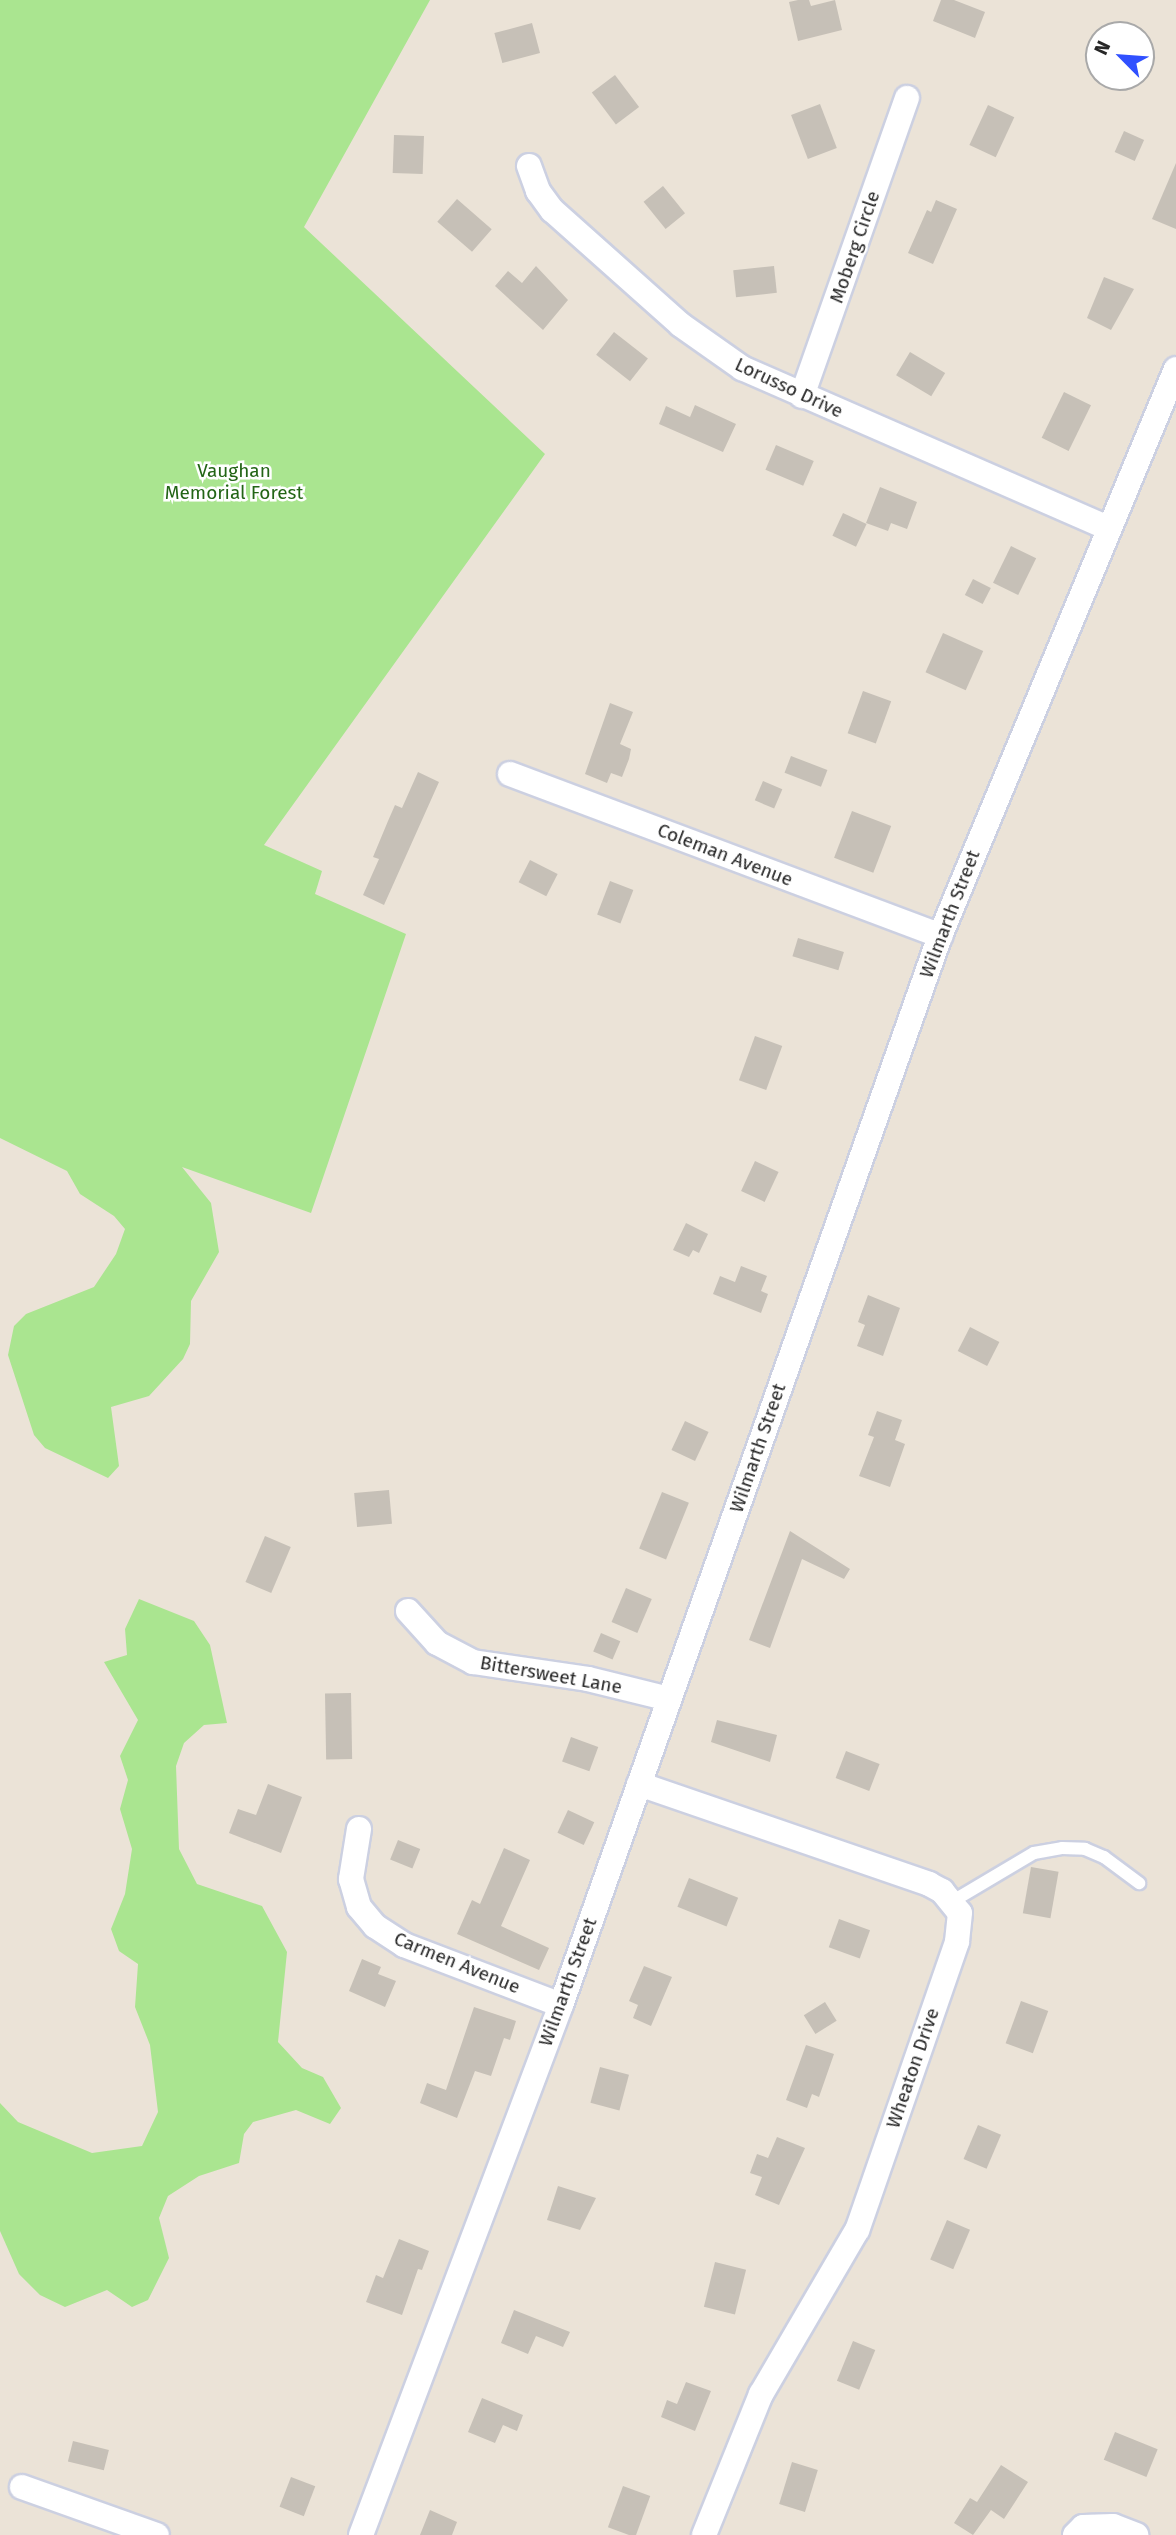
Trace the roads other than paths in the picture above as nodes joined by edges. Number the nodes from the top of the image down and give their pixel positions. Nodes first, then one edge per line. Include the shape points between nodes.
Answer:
1 (907, 98) dead end
2 (529, 166) dead end
3 (1176, 369) edge
4 (802, 396) junction
5 (1109, 528) junction
6 (510, 774) dead end
7 (940, 936) junction
8 (408, 1611) dead end
9 (669, 1699) junction
10 (639, 1784) junction
11 (359, 1829) dead end
12 (1139, 1883) dead end
13 (953, 1901) junction
14 (561, 2005) junction
15 (22, 2487) dead end
16 (114, 2528) edge
17 (157, 2535) edge
18 (361, 2535) edge
19 (704, 2535) edge
20 (1075, 2535) edge
21 (1136, 2535) edge

1 - 4 street, Moberg Circle
2 - 4 street, Lorusso Drive via 538,191 552,210 681,325 741,368
3 - 5 street, Wilmarth Street
4 - 5 street, Lorusso Drive
5 - 7 street, Wilmarth Street
6 - 7 street, Coleman Avenue
7 - 9 street, Wilmarth Street
8 - 9 street, Bittersweet Lane via 437,1643 473,1662 588,1679
9 - 10 street, Wilmarth Street
10 - 13 street via 929,1884
10 - 14 street, Wilmarth Street
11 - 14 street, Carmen Avenue via 351,1879 359,1907 375,1926 404,1945
12 - 13 lane via 1104,1857 1085,1849 1062,1848 1034,1853
13 - 19 street, Wheaton Drive via 960,1913 957,1942 857,2230 761,2393
14 - 18 street, Wilmarth Street
15 - 16 street
16 - 17 street
20 - 21 street via 1083,2527 1113,2526

